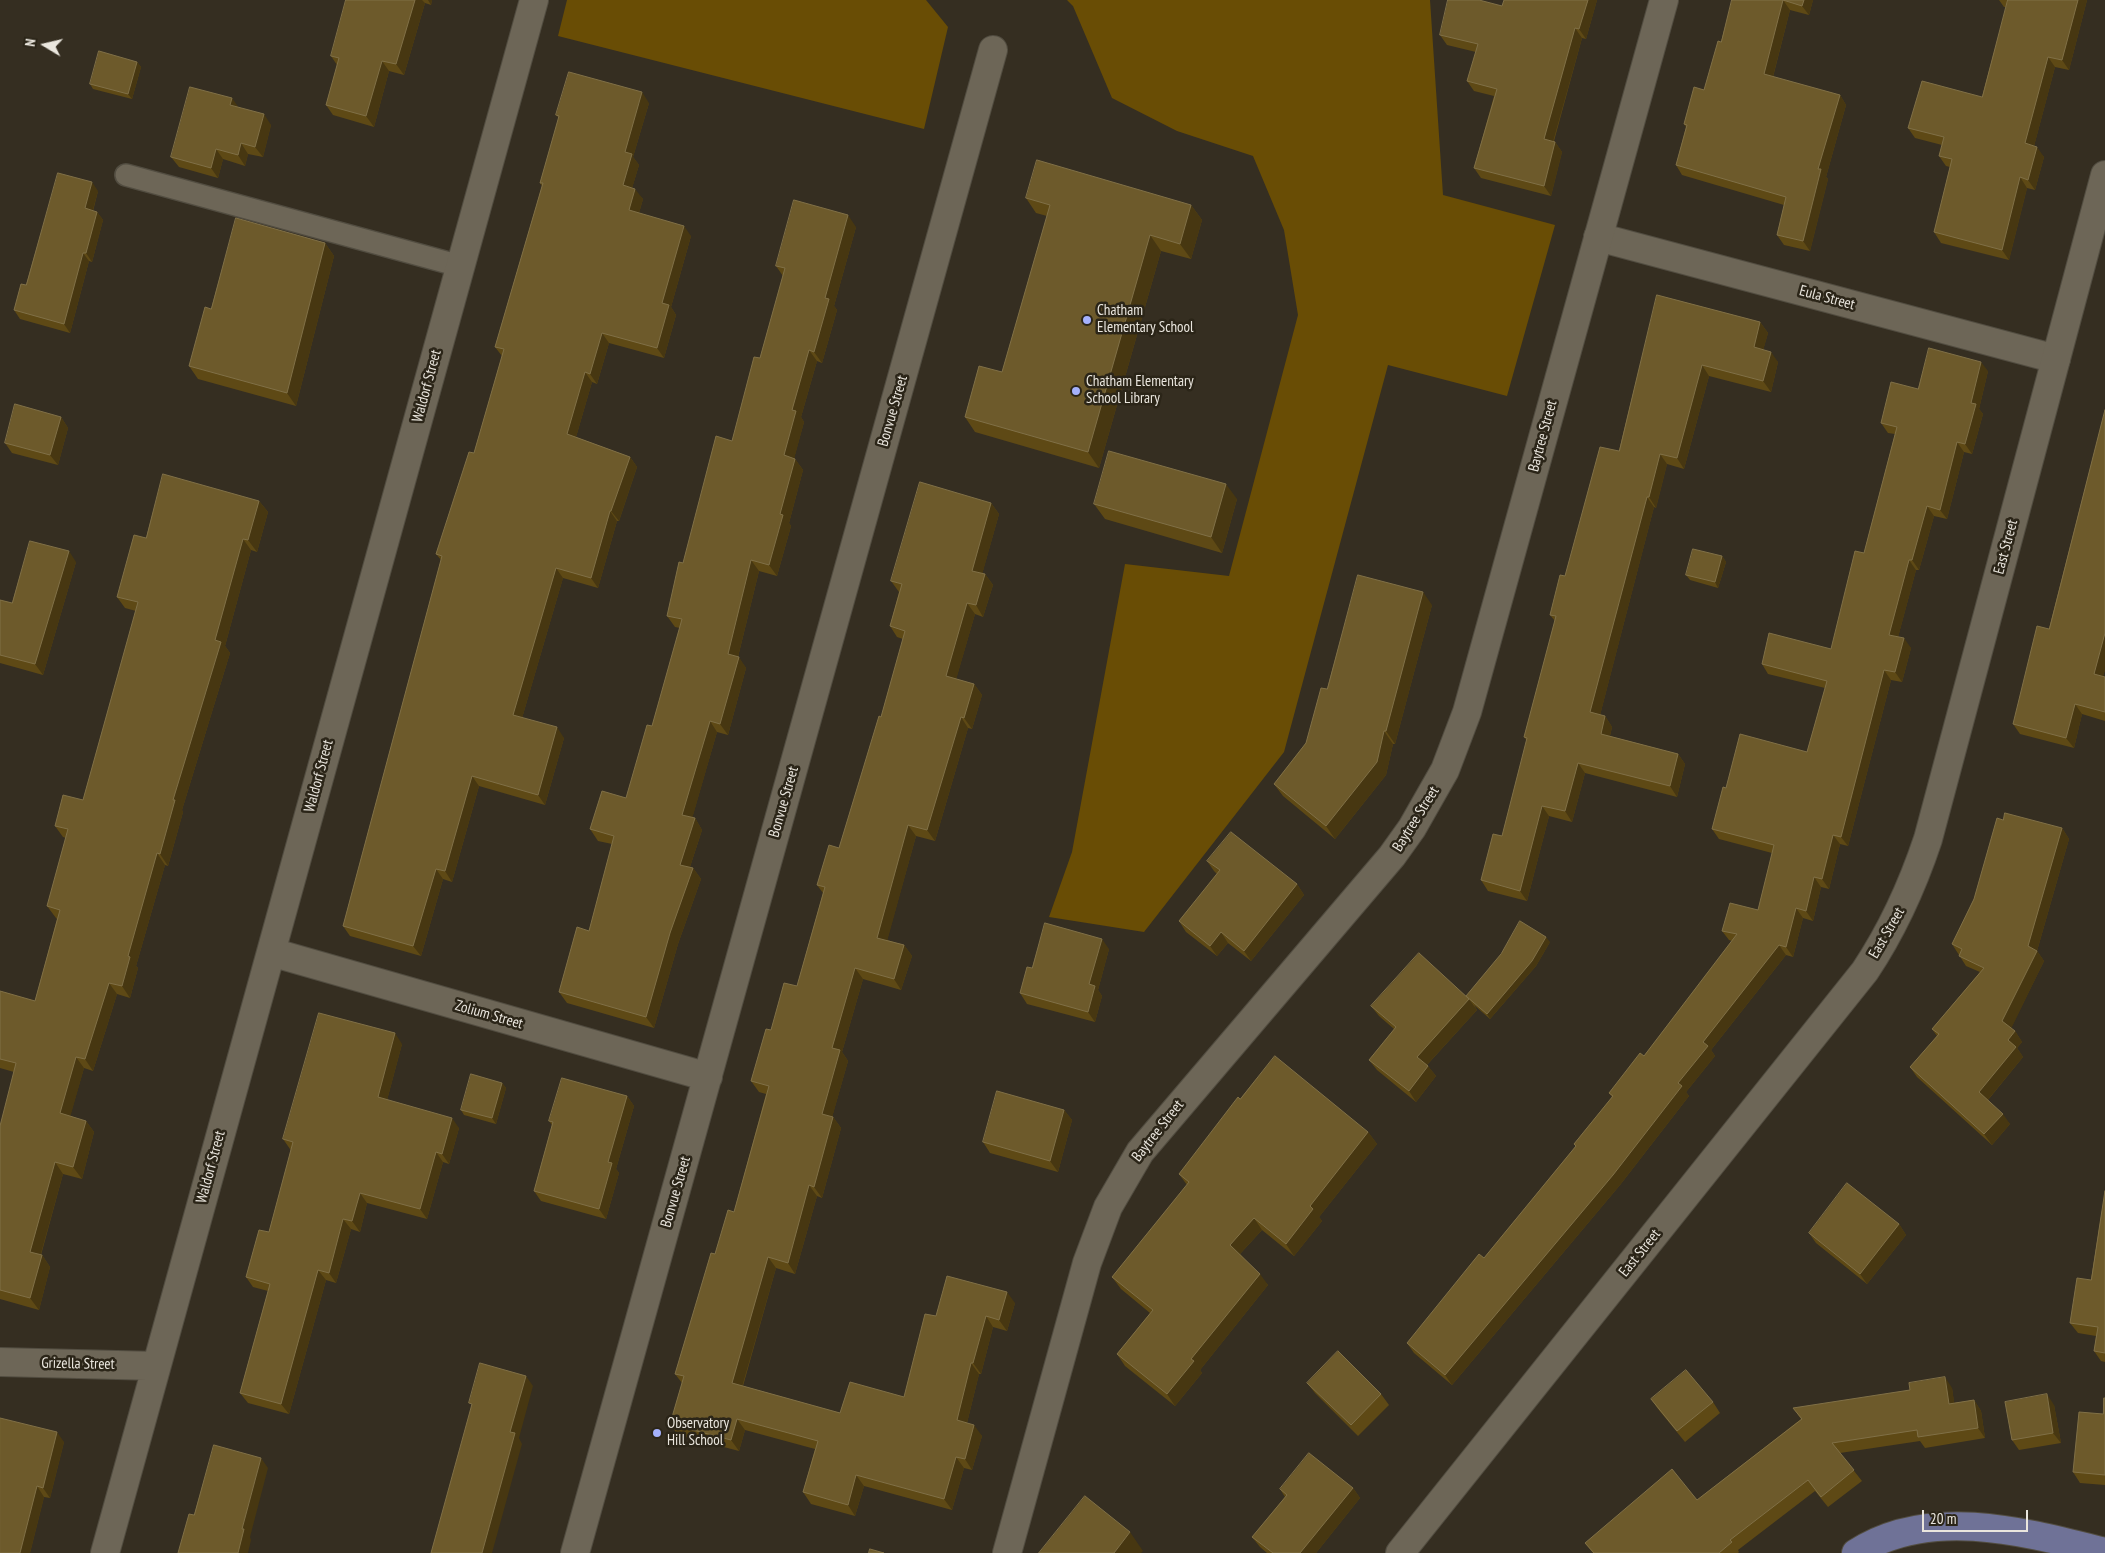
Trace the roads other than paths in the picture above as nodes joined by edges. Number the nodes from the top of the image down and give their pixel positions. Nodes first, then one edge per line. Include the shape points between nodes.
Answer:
1 (534, 0) edge
2 (1664, 0) edge
3 (993, 50) dead end
4 (126, 175) dead end
5 (2105, 175) edge
6 (1598, 237) junction
7 (460, 266) junction
8 (2056, 359) junction
9 (270, 952) junction
10 (708, 1077) junction
11 (0, 1362) edge
12 (156, 1366) junction
13 (2068, 1548) edge
14 (2105, 1552) edge
15 (105, 1553) edge
16 (576, 1553) edge
17 (1007, 1553) edge
18 (1400, 1553) edge
19 (1856, 1553) edge

1 - 7 street, Waldorf Street
2 - 6 street, Baytree Street
3 - 10 street, Bonvue Street
4 - 7 lane
5 - 8 street, East Street
6 - 8 street, Eula Street
6 - 17 street, Baytree Street via 1467,712 1445,770 1392,856 1159,1127 1122,1179 1100,1225 1087,1263
7 - 9 street, Waldorf Street
8 - 18 street, East Street via 1928,839 1902,908 1885,941 1865,971
9 - 10 street, Zolium Street
9 - 12 street, Waldorf Street
10 - 16 street, Bonvue Street
11 - 12 street, Grizella Street
12 - 15 street, Waldorf Street
13 - 14 main road
13 - 19 main road via 2013,1531 1932,1527 1889,1536

